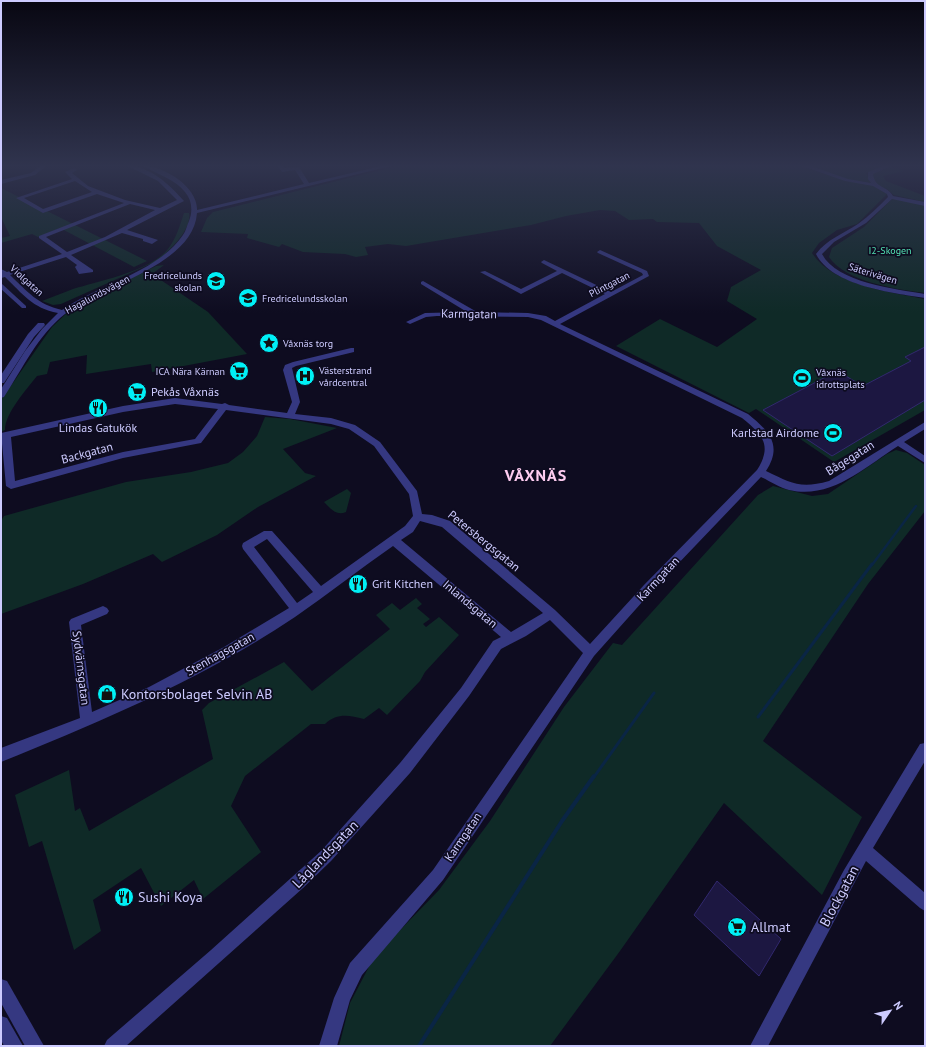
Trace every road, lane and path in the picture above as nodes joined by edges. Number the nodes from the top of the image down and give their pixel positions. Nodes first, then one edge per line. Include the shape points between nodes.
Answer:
1 (97, 215) edge
2 (148, 215) edge
3 (194, 215) edge
4 (871, 215) edge
5 (123, 231) junction
6 (148, 238) dead end
7 (600, 252) dead end
8 (67, 254) junction
9 (544, 262) dead end
10 (82, 264) dead end
11 (562, 271) junction
12 (483, 272) dead end
13 (3, 274) edge
14 (424, 283) dead end
15 (1, 285) edge
16 (610, 294) junction
17 (925, 296) edge
18 (24, 307) dead end
19 (61, 311) junction
20 (475, 314) junction
21 (410, 322) dead end
22 (556, 323) junction
23 (351, 350) dead end
24 (1, 381) edge
25 (1, 395) edge
26 (225, 406) junction
27 (290, 416) junction
28 (925, 425) edge
29 (4, 436) edge
30 (898, 442) junction
31 (925, 460) edge
32 (760, 472) junction
33 (418, 517) junction
34 (393, 540) junction
35 (320, 592) junction
36 (296, 609) junction
37 (103, 611) dead end
38 (550, 613) junction
39 (510, 638) junction
40 (590, 652) junction
41 (87, 721) junction
42 (925, 749) edge
43 (1, 755) edge
44 (864, 850) junction
45 (925, 903) edge
46 (1, 986) edge
47 (1, 1024) edge
48 (14, 1046) edge
49 (35, 1046) edge
50 (113, 1046) edge
51 (328, 1046) edge
52 (760, 1046) edge

1 - 8 street via 40,237
2 - 5 street
3 - 19 street, Hagalundsvägen via 193,222 178,245 158,262
4 - 17 street, Säterivägen via 824,246 819,254 824,262 836,272 857,281
5 - 6 street
5 - 8 street
7 - 16 street, Plintgatan via 645,272 646,276
8 - 10 street
8 - 13 street
9 - 11 street
11 - 12 street via 521,292
11 - 16 street
13 - 19 street, Violgatan via 36,303
14 - 20 street
15 - 18 street, Violgatan
16 - 22 street, Plintgatan
19 - 24 street, Hagalundsvägen via 49,317 31,336
19 - 25 street, Hagalundsvägen via 38,339
20 - 21 street, Karmgatan via 430,314
20 - 22 street, Karmgatan via 528,315
22 - 32 street, Karmgatan via 745,416 767,436 771,450 768,462
23 - 27 street via 288,367 296,402
26 - 27 street
26 - 29 street via 176,401 145,405
26 - 29 street, Backgatan via 198,442 122,455 10,486
27 - 33 street via 331,421 352,427 376,444 414,493
28 - 30 street, Bågegatan
30 - 31 street
30 - 32 street, Bågegatan via 832,484 813,489 790,487
32 - 40 street, Karmgatan
33 - 34 street, Stenhagsgatan via 409,529
33 - 38 street, Petersbergsgatan via 446,524
34 - 35 street, Stenhagsgatan
34 - 39 street, Inlandsgatan
35 - 36 street, Stenhagsgatan
35 - 36 street via 268,534 247,546
36 - 41 street, Stenhagsgatan via 234,647 153,691
37 - 41 street, Sydvärnsgatan via 75,622
38 - 39 street
38 - 40 street, Petersbergsgatan
39 - 50 street, Låglandsgatan via 497,645 465,692 405,768 326,856 217,956
40 - 51 street, Karmgatan via 438,875 356,969 342,998
41 - 43 street, Stenhagsgatan
42 - 44 street, Blockgatan
44 - 45 street
44 - 52 street, Blockgatan
46 - 49 street
47 - 48 street

